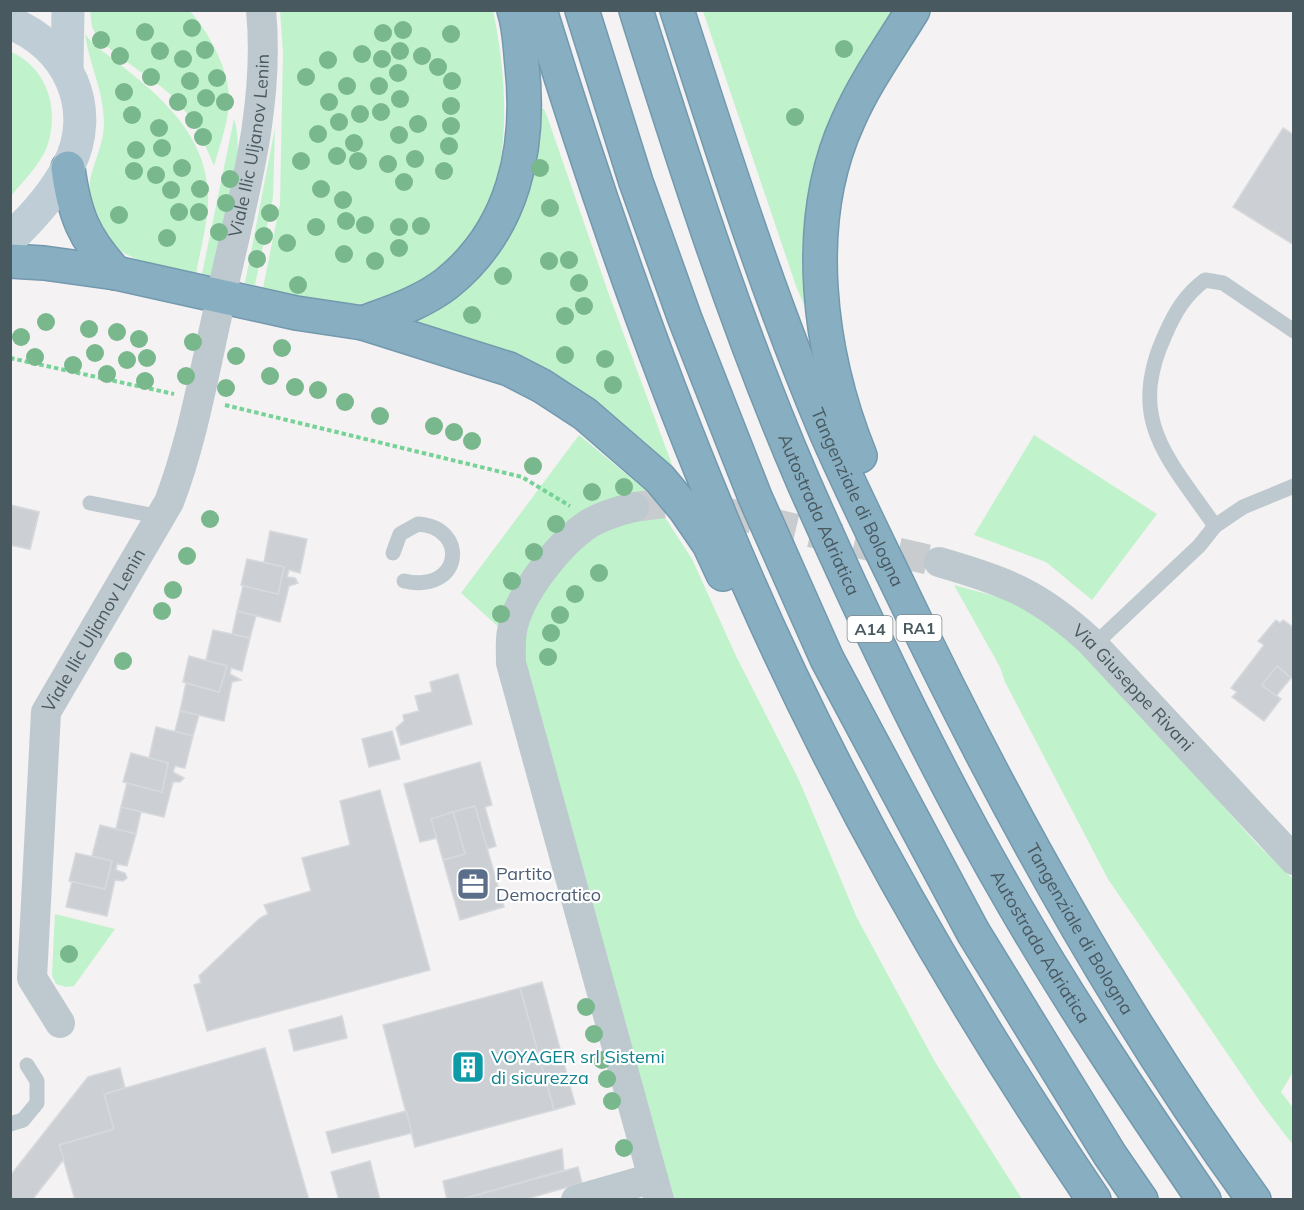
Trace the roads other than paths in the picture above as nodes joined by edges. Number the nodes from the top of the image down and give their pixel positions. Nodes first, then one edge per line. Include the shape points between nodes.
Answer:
1 (68, 10) edge
2 (261, 10) edge
3 (514, 10) edge
4 (540, 10) edge
5 (582, 10) edge
6 (636, 10) edge
7 (677, 10) edge
8 (913, 10) edge
9 (10, 23) edge
10 (67, 68) junction
11 (68, 168) junction
12 (10, 239) edge
13 (10, 261) edge
14 (116, 273) junction
15 (225, 279) dead end
16 (217, 316) dead end
17 (363, 322) junction
18 (1293, 331) edge
19 (1293, 486) edge
20 (90, 503) dead end
21 (632, 507) tunnel mouth
22 (161, 517) junction
23 (1215, 525) junction
24 (393, 553) dead end
25 (939, 562) tunnel mouth
26 (404, 581) dead end
27 (1094, 645) junction
28 (787, 666) junction
29 (1030, 844) junction
30 (1293, 860) edge
31 (60, 1023) dead end
32 (27, 1065) dead end
33 (10, 1124) edge
34 (656, 1189) edge
35 (576, 1200) edge
36 (1094, 1200) edge
37 (1141, 1200) edge
38 (1204, 1200) edge
39 (1254, 1200) edge

1 - 10 main road
2 - 15 street, Viale Ilic Uljanov Lenin via 262,76 253,155
3 - 17 highway via 525,97 519,168 510,198 489,239 445,285 413,304
4 - 28 highway via 646,329 717,511
5 - 37 highway, A14 via 636,182 685,319 755,497 827,659 973,932
6 - 38 highway, Autostrada Adriatica / A14 via 734,307 802,478 873,636 1013,904
7 - 29 highway, Tangenziale di Bologna / RA1 via 774,296 826,431 927,647
8 - 29 highway via 848,120 830,175 821,249 828,342 846,420 876,498 1018,797
9 - 10 main road via 41,38
10 - 11 main road via 80,109 79,129
11 - 12 main road
11 - 14 highway via 72,198 85,235
13 - 14 highway
14 - 17 highway via 296,313
16 - 22 street, Viale Ilic Uljanov Lenin via 181,471
17 - 28 highway via 509,369 542,386 621,443 685,509 709,544 746,622
18 - 23 lane via 1223,283 1205,280 1189,292 1176,311 1159,348 1149,383 1151,420 1166,456
19 - 23 lane via 1243,507
20 - 22 lane
21 - 34 street via 571,552 531,609 524,637 522,698
22 - 31 street, Viale Ilic Uljanov Lenin via 46,712 32,978
23 - 27 lane via 1199,546
24 - 26 lane via 400,534 418,524 438,529 450,543 451,562 441,578 424,584
25 - 27 street, Via Giuseppe Rivani via 1029,593 1064,617
27 - 30 street, Via Giuseppe Rivani
28 - 36 highway via 863,816 941,956
29 - 39 highway, Tangenziale di Bologna / RA1 via 1139,1031
32 - 33 lane via 37,1081 37,1103 23,1120
34 - 35 street

